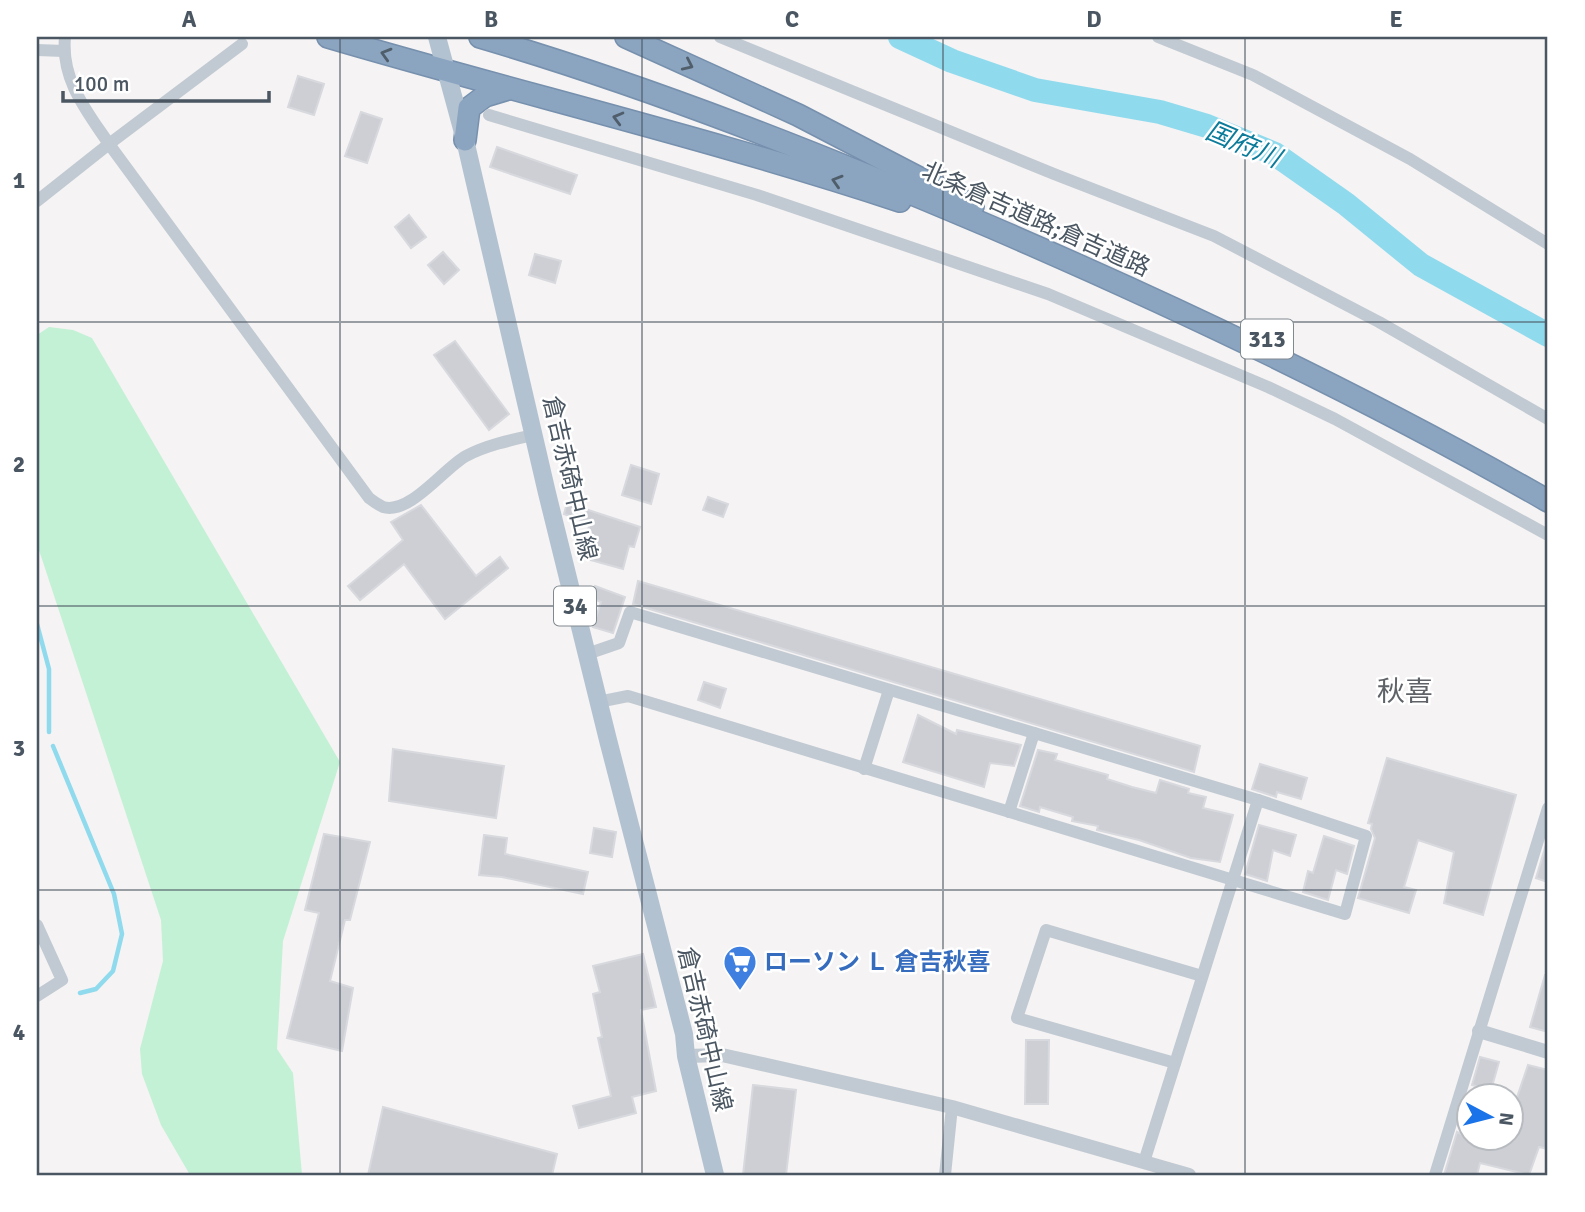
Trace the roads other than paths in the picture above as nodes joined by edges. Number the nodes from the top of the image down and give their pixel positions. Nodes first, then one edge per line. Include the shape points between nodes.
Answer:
1 (65, 37) edge
2 (328, 37) edge
3 (437, 37) edge
4 (480, 37) edge
5 (528, 37) edge
6 (626, 37) edge
7 (720, 37) edge
8 (1158, 37) edge
9 (242, 44) dead end
10 (37, 50) edge
11 (64, 51) junction
12 (445, 71) junction
13 (508, 89) junction
14 (489, 115) dead end
15 (465, 140) junction
16 (108, 144) junction
17 (37, 201) edge
18 (978, 208) junction
19 (1548, 244) edge
20 (1041, 249) junction
21 (1548, 419) edge
22 (534, 435) junction
23 (1548, 487) edge
24 (1548, 501) edge
25 (1548, 535) edge
26 (587, 654) junction
27 (889, 690) junction
28 (598, 702) junction
29 (1034, 733) junction
30 (864, 769) junction
31 (1258, 800) junction
32 (1548, 808) edge
33 (1009, 812) junction
34 (1232, 880) junction
35 (37, 925) edge
36 (1202, 976) junction
37 (37, 996) edge
38 (1479, 1031) junction
39 (1548, 1052) edge
40 (687, 1056) junction
41 (1175, 1063) junction
42 (952, 1107) junction
43 (1144, 1162) junction
44 (715, 1175) edge
45 (945, 1175) edge
46 (1189, 1175) edge
47 (1436, 1175) edge

1 - 11 street
12 -> 2 highway
3 - 12 main road, 倉吉赤碕中山線 / 34
4 - 20 highway, 北条倉吉道路;倉吉道路 / 313 via 618,81 877,178
5 - 18 highway, 北条倉吉道路;倉吉道路 / 313 via 800,136
6 -> 18 highway via 798,115
7 - 21 street via 1214,236 1379,322
8 - 19 street via 1253,75 1410,159
9 - 16 street
10 - 11 street
11 - 16 street via 74,91
12 - 13 highway
12 - 15 main road, 倉吉赤碕中山線 / 34
13 - 15 highway via 485,96 470,108
20 -> 13 highway via 721,146
14 - 25 street via 757,195 1048,293 1335,419
15 - 22 main road, 倉吉赤碕中山線 / 34
16 - 17 street
16 - 22 street via 369,498 385,507 409,502 465,456
18 - 23 highway, 北条倉吉道路;倉吉道路 / 313 via 1213,312
20 - 24 highway, 北条倉吉道路;倉吉道路 / 313 via 1351,396
22 - 26 main road, 倉吉赤碕中山線 / 34
26 - 27 street via 619,643 630,612
26 - 28 main road, 倉吉赤碕中山線 / 34
27 - 29 street
27 - 30 street
28 - 30 street via 628,696
28 - 40 main road, 倉吉赤碕中山線 / 34
29 - 31 street
29 - 33 street
30 - 33 street
31 - 34 street
31 - 34 street via 1366,836 1345,914
32 - 38 street
33 - 34 street
34 - 36 street
35 - 37 street via 62,980
36 - 41 street
36 - 41 street via 1046,930 1017,1018
38 - 39 street
38 - 47 street
40 - 42 street via 722,1055
40 - 44 main road, 倉吉赤碕中山線 / 34
41 - 43 street
42 - 43 street
42 - 45 street
43 - 46 street

